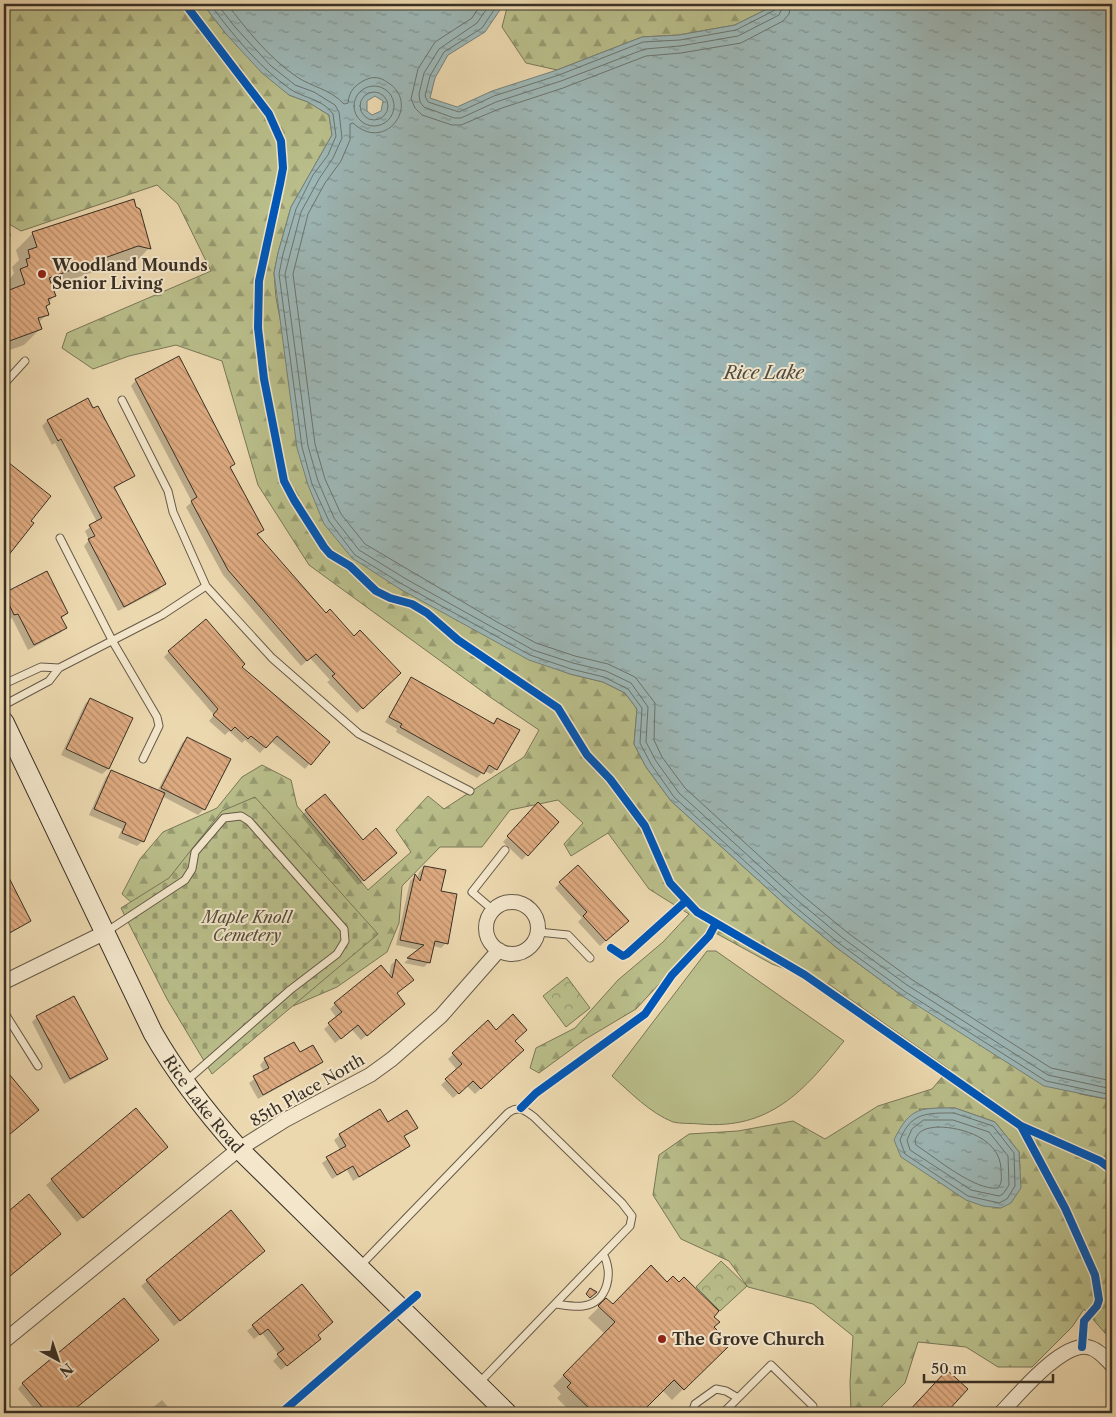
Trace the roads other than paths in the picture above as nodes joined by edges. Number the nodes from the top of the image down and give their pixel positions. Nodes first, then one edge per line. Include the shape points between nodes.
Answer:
1 (24, 360) dead end
2 (4, 384) edge
3 (122, 400) dead end
4 (60, 538) dead end
5 (206, 586) junction
6 (113, 642) junction
7 (59, 668) junction
8 (4, 684) edge
9 (4, 705) edge
10 (4, 722) edge
11 (143, 759) dead end
12 (470, 792) dead end
13 (505, 850) dead end
14 (493, 910) junction
15 (538, 932) junction
16 (104, 933) junction
17 (498, 950) junction
18 (590, 958) dead end
19 (4, 982) edge
20 (4, 1012) edge
21 (38, 1066) dead end
22 (185, 1082) junction
23 (239, 1149) junction
24 (603, 1254) junction
25 (359, 1267) junction
26 (556, 1304) junction
27 (4, 1342) edge
28 (1112, 1365) edge
29 (478, 1384) junction
30 (738, 1398) junction
31 (507, 1413) edge
32 (692, 1413) edge
33 (723, 1413) edge
34 (806, 1413) edge
35 (1001, 1413) edge

1 - 2 lane
3 - 5 lane via 168,491 173,512
4 - 6 lane
5 - 6 lane
5 - 12 lane via 272,658 359,734
6 - 7 lane
6 - 11 lane via 157,717 159,726
7 - 8 lane via 41,667
7 - 9 lane via 49,681
10 - 16 street, Rice Lake Road
13 - 14 lane via 472,892
14 - 15 street via 510,901 527,905 538,919
14 - 17 street via 486,930
15 - 17 street via 525,951 507,954
15 - 18 lane via 568,935
16 - 19 street
16 - 22 street, Rice Lake Road via 153,1032
16 - 22 lane via 185,880 192,869 195,852 224,818 241,816 274,848 344,929 346,941 337,954 290,990
17 - 23 street, 85th Place North via 441,1016 370,1075 285,1120
20 - 21 lane
22 - 23 street, Rice Lake Road
23 - 25 street, Rice Lake Road
23 - 27 street, 85th Place North
24 - 25 lane via 630,1226 632,1216 529,1112 518,1108 512,1110
24 - 26 lane
24 - 26 lane via 609,1269 607,1288 585,1306
25 - 29 street, Rice Lake Road
26 - 29 lane
28 - 35 street via 1091,1348 1072,1349 1040,1374
29 - 31 street, Rice Lake Road
30 - 32 lane via 716,1389 695,1404
30 - 33 lane
30 - 34 lane via 771,1365 814,1406

